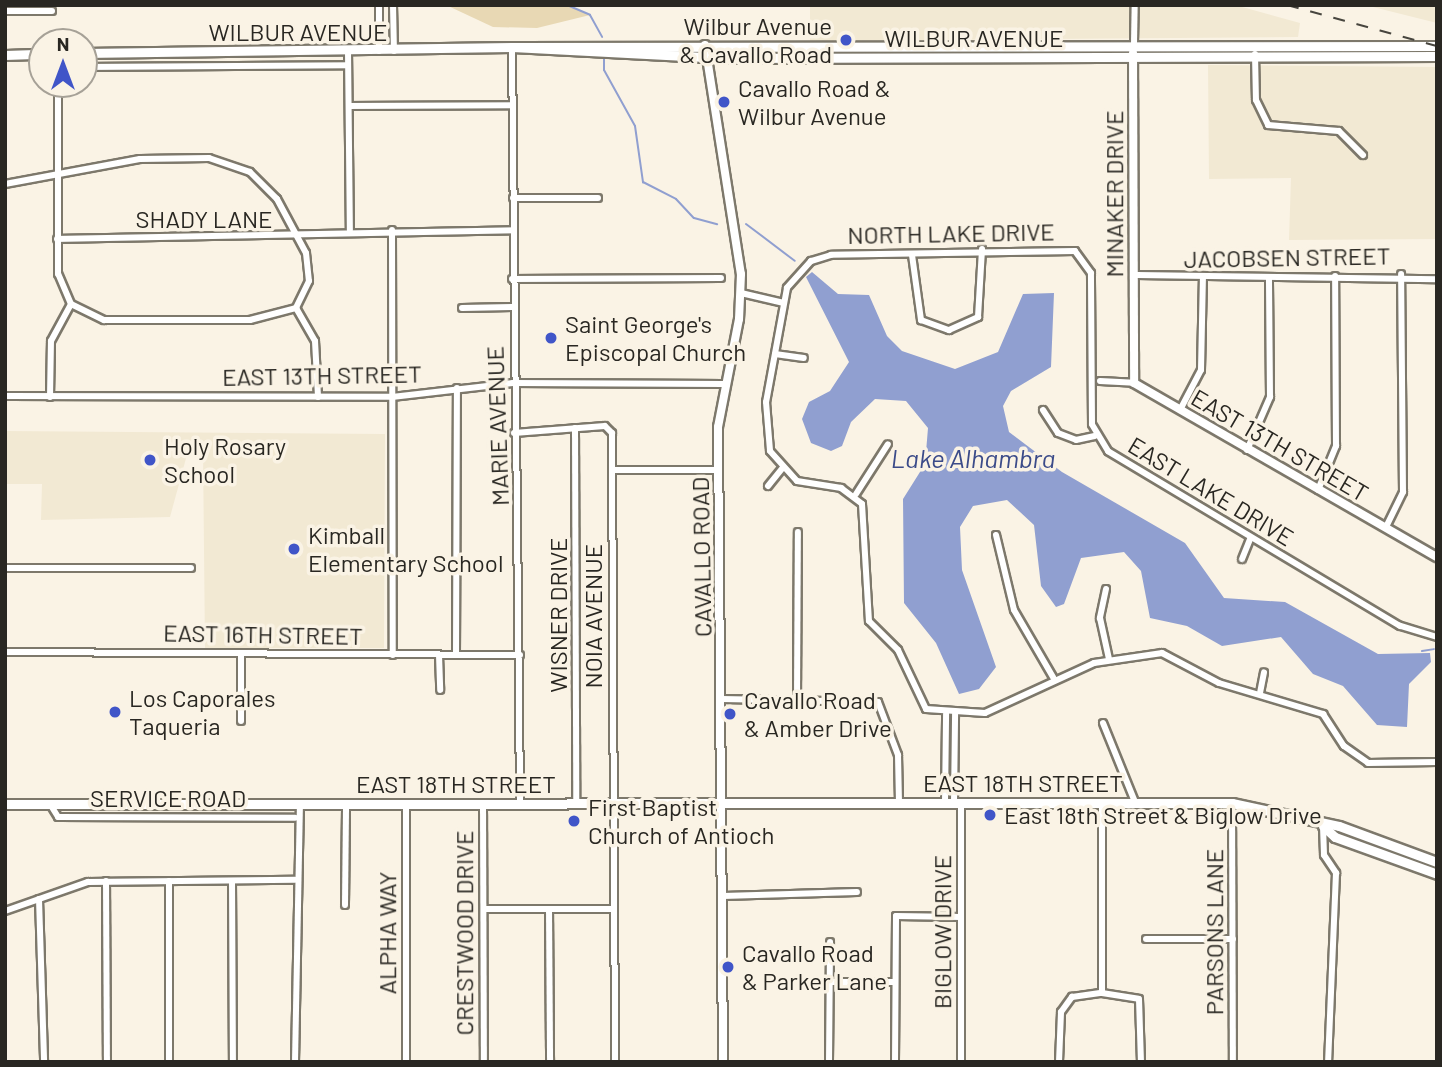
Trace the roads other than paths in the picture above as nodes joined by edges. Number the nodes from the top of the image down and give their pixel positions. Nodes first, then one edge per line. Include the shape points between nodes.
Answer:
1 (379, 5) edge
2 (393, 5) edge
3 (1135, 5) edge
4 (5, 11) edge
5 (52, 11) dead end
6 (1134, 44) junction
7 (705, 45) junction
8 (958, 45) junction
9 (1437, 46) edge
10 (512, 47) junction
11 (1255, 49) junction
12 (348, 51) junction
13 (379, 51) junction
14 (394, 51) junction
15 (1371, 51) junction
16 (98, 53) edge
17 (28, 55) edge
18 (1437, 55) edge
19 (7, 56) edge
20 (928, 56) junction
21 (1133, 56) junction
22 (707, 57) junction
23 (348, 65) junction
24 (98, 67) edge
25 (58, 98) edge
26 (349, 106) junction
27 (513, 106) junction
28 (1363, 155) dead end
29 (58, 172) junction
30 (5, 184) edge
31 (513, 198) junction
32 (598, 198) dead end
33 (350, 230) junction
34 (392, 230) junction
35 (513, 230) junction
36 (296, 237) junction
37 (57, 239) junction
38 (982, 249) junction
39 (912, 255) junction
40 (1083, 256) joint
41 (1401, 274) junction
42 (1137, 275) junction
43 (1335, 276) junction
44 (721, 278) dead end
45 (1203, 278) junction
46 (1269, 278) junction
47 (512, 279) junction
48 (1437, 279) edge
49 (741, 293) junction
50 (784, 303) junction
51 (72, 304) junction
52 (512, 307) junction
53 (296, 308) junction
54 (462, 308) dead end
55 (775, 354) junction
56 (804, 358) dead end
57 (1100, 381) dead end
58 (513, 383) junction
59 (1134, 383) junction
60 (724, 384) junction
61 (457, 388) junction
62 (5, 397) edge
63 (50, 397) junction
64 (318, 397) junction
65 (392, 397) junction
66 (1044, 410) dead end
67 (1180, 410) junction
68 (575, 428) junction
69 (514, 432) junction
70 (1095, 436) junction
71 (888, 444) dead end
72 (1246, 451) junction
73 (782, 469) junction
74 (613, 470) junction
75 (718, 470) junction
76 (768, 486) dead end
77 (1318, 490) junction
78 (856, 494) junction
79 (1385, 527) junction
80 (798, 532) dead end
81 (996, 535) dead end
82 (1250, 539) junction
83 (1437, 557) edge
84 (1242, 559) dead end
85 (5, 568) edge
86 (191, 568) dead end
87 (1106, 589) dead end
88 (1437, 637) edge
89 (5, 652) edge
90 (241, 653) junction
91 (393, 655) junction
92 (439, 655) junction
93 (456, 655) junction
94 (520, 655) junction
95 (1109, 659) junction
96 (1264, 673) dead end
97 (1053, 677) junction
98 (440, 690) dead end
99 (1261, 693) junction
100 (722, 699) junction
101 (797, 699) junction
102 (951, 714) junction
103 (241, 721) dead end
104 (1102, 723) dead end
105 (1437, 762) edge
106 (953, 802) junction
107 (1101, 802) junction
108 (1135, 802) junction
109 (300, 803) junction
110 (346, 803) junction
111 (520, 803) junction
112 (723, 803) junction
113 (900, 803) junction
114 (1232, 803) junction
115 (5, 804) edge
116 (50, 804) junction
117 (406, 804) junction
118 (483, 804) junction
119 (576, 804) junction
120 (613, 804) junction
121 (295, 818) junction
122 (1323, 826) junction
123 (1437, 862) edge
124 (1437, 874) edge
125 (295, 880) junction
126 (106, 881) junction
127 (169, 881) junction
128 (232, 881) junction
129 (857, 892) dead end
130 (723, 896) junction
131 (39, 899) junction
132 (345, 905) dead end
133 (484, 909) junction
134 (550, 909) junction
135 (614, 909) junction
136 (5, 911) edge
137 (961, 917) junction
138 (1146, 939) dead end
139 (1233, 939) junction
140 (830, 942) dead end
141 (830, 982) junction
142 (894, 982) junction
143 (1102, 993) junction
144 (44, 1062) edge
145 (107, 1062) edge
146 (169, 1062) edge
147 (233, 1062) edge
148 (295, 1062) edge
149 (406, 1062) edge
150 (484, 1062) edge
151 (550, 1062) edge
152 (614, 1062) edge
153 (723, 1062) edge
154 (829, 1062) edge
155 (895, 1062) edge
156 (961, 1062) edge
157 (1059, 1062) edge
158 (1140, 1062) edge
159 (1233, 1062) edge
160 (1328, 1062) edge

1 - 13 street
2 - 14 street
3 - 6 street, MINAKER DRIVE
4 - 5 street
6 - 8 main road, WILBUR AVENUE
6 - 11 main road, WILBUR AVENUE
6 - 21 street, MINAKER DRIVE
7 - 8 main road, WILBUR AVENUE
7 - 10 main road, WILBUR AVENUE
7 - 22 street, CAVALLO ROAD
8 - 20 main road
9 - 15 main road, WILBUR AVENUE
10 - 14 main road, WILBUR AVENUE
10 - 22 main road, WILBUR AVENUE
10 - 27 street, MARIE AVENUE
11 - 15 main road, WILBUR AVENUE
11 - 21 main road, WILBUR AVENUE
11 - 28 street via 1256,100 1268,125 1339,131
12 - 13 main road, WILBUR AVENUE
12 - 16 main road, WILBUR AVENUE
12 - 23 street
13 - 14 main road, WILBUR AVENUE
15 - 18 main road, WILBUR AVENUE
17 - 19 main road
20 - 21 main road, WILBUR AVENUE
20 - 22 main road, WILBUR AVENUE
21 - 42 street, MINAKER DRIVE
22 - 49 street, CAVALLO ROAD
23 - 24 street
23 - 26 street
25 - 29 street
26 - 27 street
26 - 33 street
27 - 31 street, MARIE AVENUE
29 - 30 street
29 - 36 street via 115,161 231,162 266,184
29 - 37 street
31 - 32 street
31 - 35 street, MARIE AVENUE
33 - 34 street, SHADY LANE
33 - 36 street, SHADY LANE
34 - 35 street, SHADY LANE
34 - 65 street
35 - 47 street, MARIE AVENUE
36 - 37 street, SHADY LANE
36 - 53 street via 310,269
37 - 51 street via 59,284
38 - 39 street, NORTH LAKE DRIVE
38 - 39 street via 978,317 949,330 921,320
38 - 40 street, NORTH LAKE DRIVE via 1065,249
39 - 50 street, NORTH LAKE DRIVE via 818,258 793,278
40 - 70 street, EAST LAKE DRIVE via 1091,273
41 - 43 street, JACOBSEN STREET
41 - 48 street, JACOBSEN STREET
41 - 79 street via 1403,492
42 - 45 street, JACOBSEN STREET
42 - 59 street, MINAKER DRIVE
43 - 46 street, JACOBSEN STREET
43 - 77 street via 1336,446
44 - 47 street
45 - 46 street, JACOBSEN STREET
45 - 67 street via 1201,370
46 - 72 street via 1270,397
47 - 52 street, MARIE AVENUE
49 - 50 street
49 - 60 street, CAVALLO ROAD
50 - 55 street
51 - 53 street via 104,320 250,320
51 - 63 street via 51,341
52 - 54 street
52 - 58 street, MARIE AVENUE
53 - 64 street via 315,341
55 - 56 street
55 - 73 street via 766,429
57 - 59 street, EAST 13TH STREET
58 - 60 street, EAST 13TH STREET
58 - 61 street, EAST 13TH STREET
58 - 69 street, MARIE AVENUE
59 - 67 street, EAST 13TH STREET
60 - 75 street, CAVALLO ROAD
61 - 65 street, EAST 13TH STREET
61 - 93 street
62 - 63 street, EAST 13TH STREET
63 - 64 street, EAST 13TH STREET
64 - 65 street, EAST 13TH STREET
65 - 91 street
66 - 70 street via 1058,433 1076,440
67 - 72 street, EAST 13TH STREET
68 - 69 street
68 - 74 street, NOIA AVENUE via 609,428
68 - 119 street, WISNER DRIVE
69 - 94 street, MARIE AVENUE via 520,469
70 - 82 street, EAST LAKE DRIVE via 1108,451
71 - 78 street
72 - 77 street, EAST 13TH STREET
73 - 76 street
73 - 78 street via 797,481
74 - 75 street
74 - 120 street, NOIA AVENUE
75 - 100 street, CAVALLO ROAD
77 - 79 street, EAST 13TH STREET
78 - 102 street via 867,520 869,621 898,650 918,700
79 - 83 street, EAST 13TH STREET
80 - 101 street
81 - 97 street via 1014,610
82 - 84 street
82 - 88 street, EAST LAKE DRIVE via 1400,626
85 - 86 street
87 - 95 street via 1100,618
89 - 90 street, EAST 16TH STREET
90 - 91 street, EAST 16TH STREET
90 - 103 street
91 - 92 street, EAST 16TH STREET
92 - 93 street, EAST 16TH STREET
92 - 98 street
93 - 94 street, EAST 16TH STREET
94 - 111 street, MARIE AVENUE
95 - 97 street
95 - 99 street via 1162,653 1219,683
96 - 99 street
97 - 102 street via 985,713
99 - 105 street via 1324,714 1344,746 1368,763
100 - 101 street
100 - 112 street, CAVALLO ROAD
101 - 113 street via 878,702 898,755
102 - 106 street, BIGLOW DRIVE
104 - 108 street
106 - 107 main road, EAST 18TH STREET
106 - 113 main road, EAST 18TH STREET
106 - 137 street, BIGLOW DRIVE
107 - 108 main road, EAST 18TH STREET
107 - 143 street
108 - 114 main road, EAST 18TH STREET
109 - 110 main road, EAST 18TH STREET
109 - 116 main road, EAST 18TH STREET
109 - 121 street
110 - 117 main road, EAST 18TH STREET
110 - 132 street
111 - 118 main road, EAST 18TH STREET
111 - 119 main road, EAST 18TH STREET
112 - 113 main road, EAST 18TH STREET
112 - 120 main road, EAST 18TH STREET
112 - 130 street, CAVALLO ROAD
114 - 122 main road, EAST 18TH STREET
114 - 139 street, PARSONS LANE
115 - 116 main road, EAST 18TH STREET
116 - 121 street, SERVICE ROAD via 58,817
117 - 118 main road, EAST 18TH STREET
117 - 149 street, ALPHA WAY
118 - 133 street, CRESTWOOD DRIVE
119 - 120 main road, EAST 18TH STREET
120 - 135 street, NOIA AVENUE
121 - 125 street
122 - 123 main road, EAST 18TH STREET
122 - 124 main road, EAST 18TH STREET via 1335,837
122 - 160 street via 1324,855 1336,873
125 - 128 street
125 - 148 street
126 - 127 street
126 - 131 street via 76,884
126 - 145 street
127 - 128 street
127 - 146 street
128 - 147 street
129 - 130 street
130 - 153 street, CAVALLO ROAD
131 - 136 street
131 - 144 street
133 - 134 street
133 - 150 street, CRESTWOOD DRIVE
134 - 135 street
134 - 151 street
135 - 152 street, NOIA AVENUE
137 - 142 street via 895,916
137 - 156 street, BIGLOW DRIVE
138 - 139 street
139 - 159 street, PARSONS LANE
140 - 141 street
141 - 142 street
141 - 154 street
142 - 155 street
143 - 157 street via 1072,997 1061,1012
143 - 158 street via 1139,999

